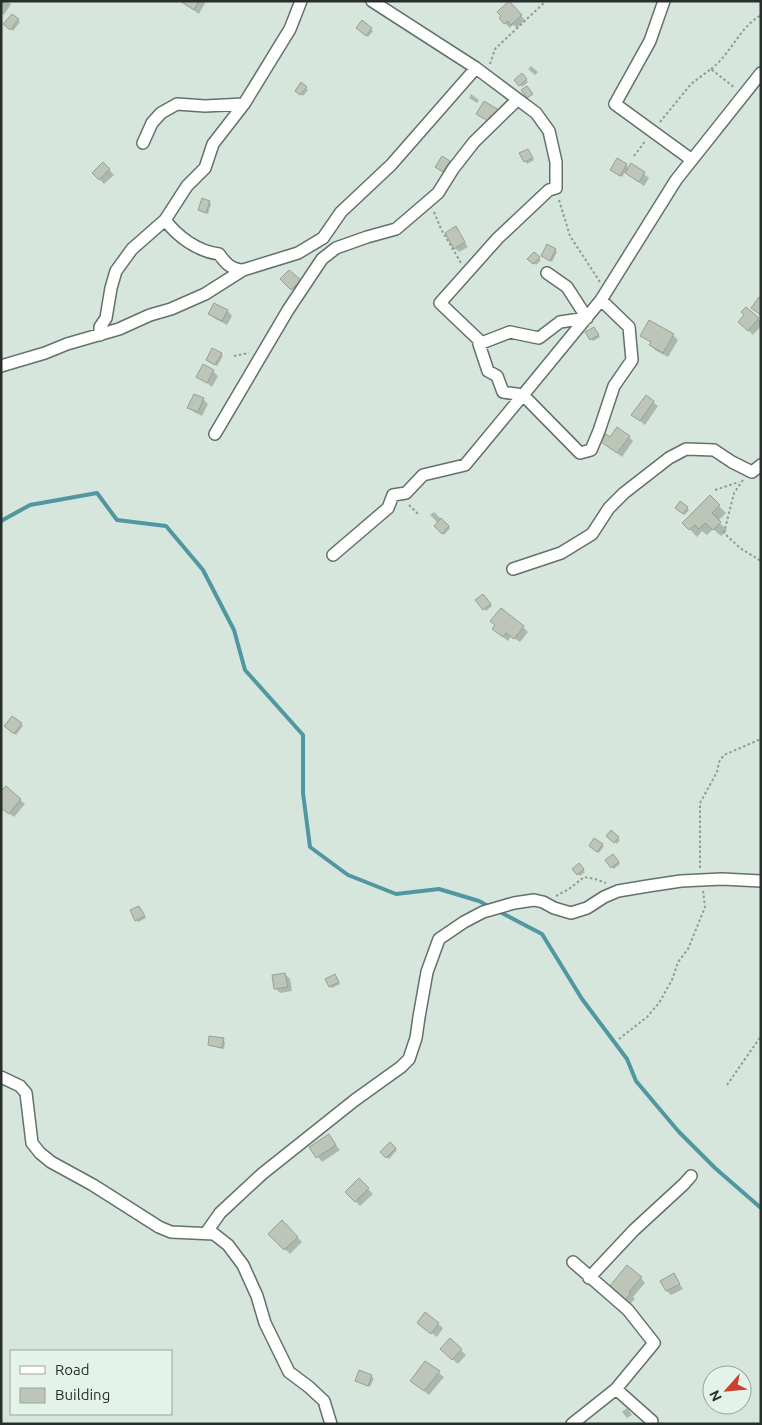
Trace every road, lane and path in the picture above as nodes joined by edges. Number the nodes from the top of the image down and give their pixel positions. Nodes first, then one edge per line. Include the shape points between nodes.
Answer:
1 (301, 1) edge
2 (372, 1) edge
3 (546, 1) edge
4 (664, 1) edge
5 (761, 15) edge
6 (476, 68) junction
7 (711, 69) junction
8 (761, 73) edge
9 (490, 79) junction
10 (744, 95) junction
11 (517, 100) junction
12 (244, 104) junction
13 (653, 131) junction
14 (143, 143) dead end
15 (634, 156) dead end
16 (692, 160) junction
17 (556, 188) junction
18 (430, 200) junction
19 (165, 220) junction
20 (243, 270) junction
21 (468, 272) junction
22 (547, 273) dead end
23 (604, 296) junction
24 (587, 318) junction
25 (100, 335) junction
26 (482, 343) junction
27 (1, 366) edge
28 (523, 395) junction
29 (214, 434) dead end
30 (756, 469) edge
31 (740, 482) junction
32 (715, 490) dead end
33 (333, 555) dead end
34 (761, 561) edge
35 (513, 569) dead end
36 (761, 881) edge
37 (618, 891) junction
38 (547, 904) junction
39 (761, 1036) edge
40 (1, 1076) edge
41 (727, 1085) dead end
42 (690, 1176) dead end
43 (206, 1233) junction
44 (573, 1262) dead end
45 (589, 1278) junction
46 (616, 1389) junction
47 (652, 1422) dead end
48 (332, 1424) edge
49 (572, 1424) edge

1 - 12 street via 290,29
2 - 6 street
3 - 9 path via 496,49 491,61
4 - 13 street via 650,41 616,104
5 - 7 path via 748,23 722,60
6 - 9 street
6 - 20 street via 391,165 341,212 323,238 298,253
7 - 10 path
7 - 13 path via 692,84
8 - 10 street
9 - 11 street
10 - 16 street
11 - 17 street via 536,113 549,131 556,162
11 - 18 street via 474,142
12 - 14 street via 178,104 161,113
12 - 19 street via 213,144 205,168 187,186
13 - 15 path
13 - 16 street
16 - 23 street
17 - 21 street via 549,190 528,209
17 - 23 path via 570,236
18 - 21 path via 441,229
18 - 29 street via 396,229 336,248 322,259
19 - 20 street via 185,241 219,254 227,265
19 - 25 street via 132,249 116,271
20 - 25 street via 191,301
21 - 26 street via 440,303
22 - 24 street via 567,287
23 - 24 street
23 - 28 street via 629,328 632,360 614,386 591,450 580,453
24 - 26 street via 560,322 539,338 510,332
24 - 28 street
25 - 27 street
26 - 28 street via 479,344 488,371 497,376 503,392
28 - 33 street via 465,465 423,475 406,493 393,495 388,508
30 - 31 path
30 - 35 street via 732,462 714,450 686,449 668,458 624,493 609,508 592,534 561,553
31 - 32 path
31 - 34 path via 724,533
36 - 37 street via 682,881
37 - 38 street via 571,913
37 - 38 path via 614,886 584,876
38 - 43 street via 534,900 483,912 439,939 408,1059 262,1174 220,1213
39 - 41 path
40 - 43 street via 26,1093 32,1143 44,1157 158,1228 171,1232
42 - 45 street
43 - 48 street via 222,1239 243,1265 265,1323 289,1372 324,1400
44 - 45 street
45 - 46 street via 628,1310 654,1343
46 - 47 street
46 - 49 street

